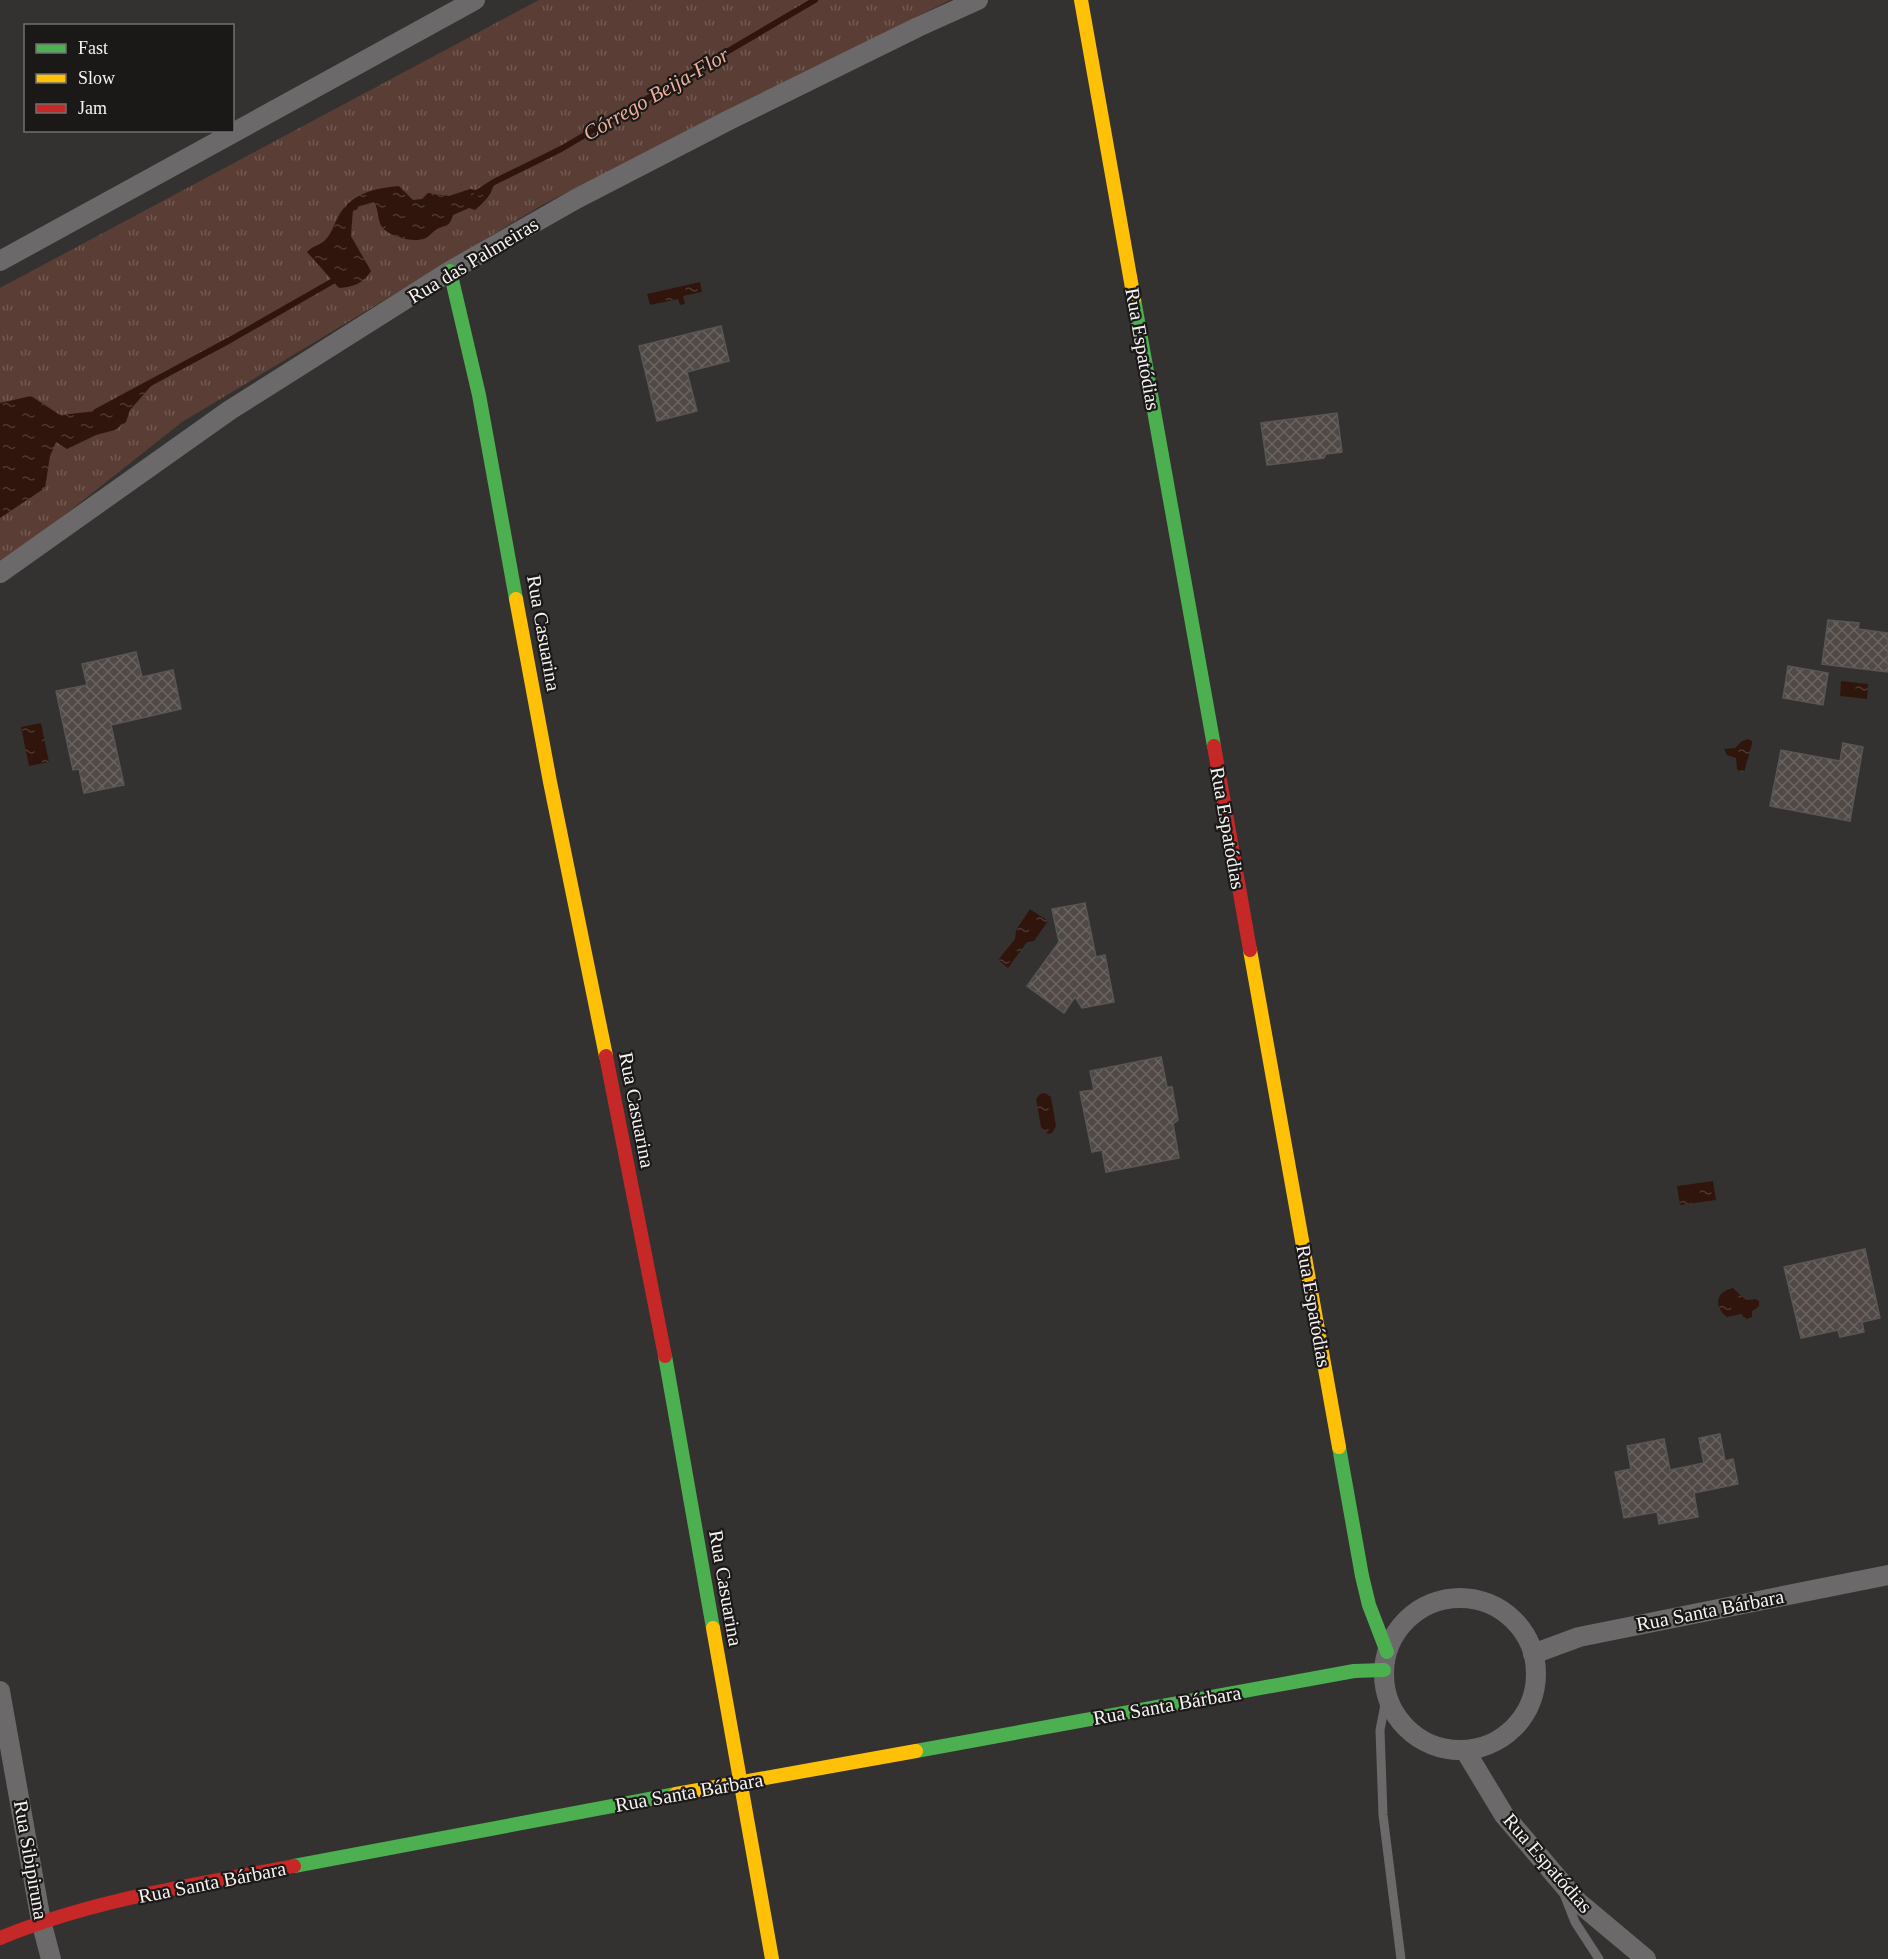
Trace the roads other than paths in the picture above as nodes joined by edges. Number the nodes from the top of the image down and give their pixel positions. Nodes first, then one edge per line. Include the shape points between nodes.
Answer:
1 (475, 0) edge
2 (978, 0) edge
3 (1081, 0) edge
4 (0, 261) edge
5 (450, 271) junction
6 (0, 573) edge
7 (1888, 1575) edge
8 (1533, 1654) junction
9 (1385, 1661) junction
10 (0, 1690) edge
11 (1387, 1694) junction
12 (1466, 1752) junction
13 (740, 1783) junction
14 (1562, 1882) junction
15 (41, 1921) junction
16 (0, 1938) edge
17 (51, 1959) edge
18 (772, 1959) edge
19 (1401, 1959) edge
20 (1599, 1959) edge
21 (1646, 1959) edge

1 - 4 street
2 - 5 street, Rua das Palmeiras via 729,120 576,199
3 - 9 street, Rua Espatódias via 1362,1575
5 - 6 street, Rua das Palmeiras via 230,410
5 - 13 street, Rua Casuarina via 479,394 550,782 654,1292
7 - 8 street, Rua Santa Bárbara via 1579,1636
8 - 9 street via 1523,1631 1506,1613 1485,1601 1460,1597 1436,1601 1414,1612 1397,1630
8 - 12 street via 1536,1678 1531,1701 1519,1722 1501,1738
9 - 11 street
9 - 13 street, Rua Santa Bárbara via 1354,1671
10 - 15 street, Rua Sibipiruna
11 - 12 street via 1412,1733 1433,1744
11 - 19 lane via 1380,1730 1383,1815
12 - 14 street, Rua Espatódias via 1504,1815
13 - 15 street, Rua Santa Bárbara via 127,1898
13 - 18 street, Rua Casuarina
14 - 20 lane via 1575,1922
14 - 21 street, Rua Espatódias via 1578,1902
15 - 16 street, Rua Santa Bárbara
15 - 17 street, Rua Sibipiruna

